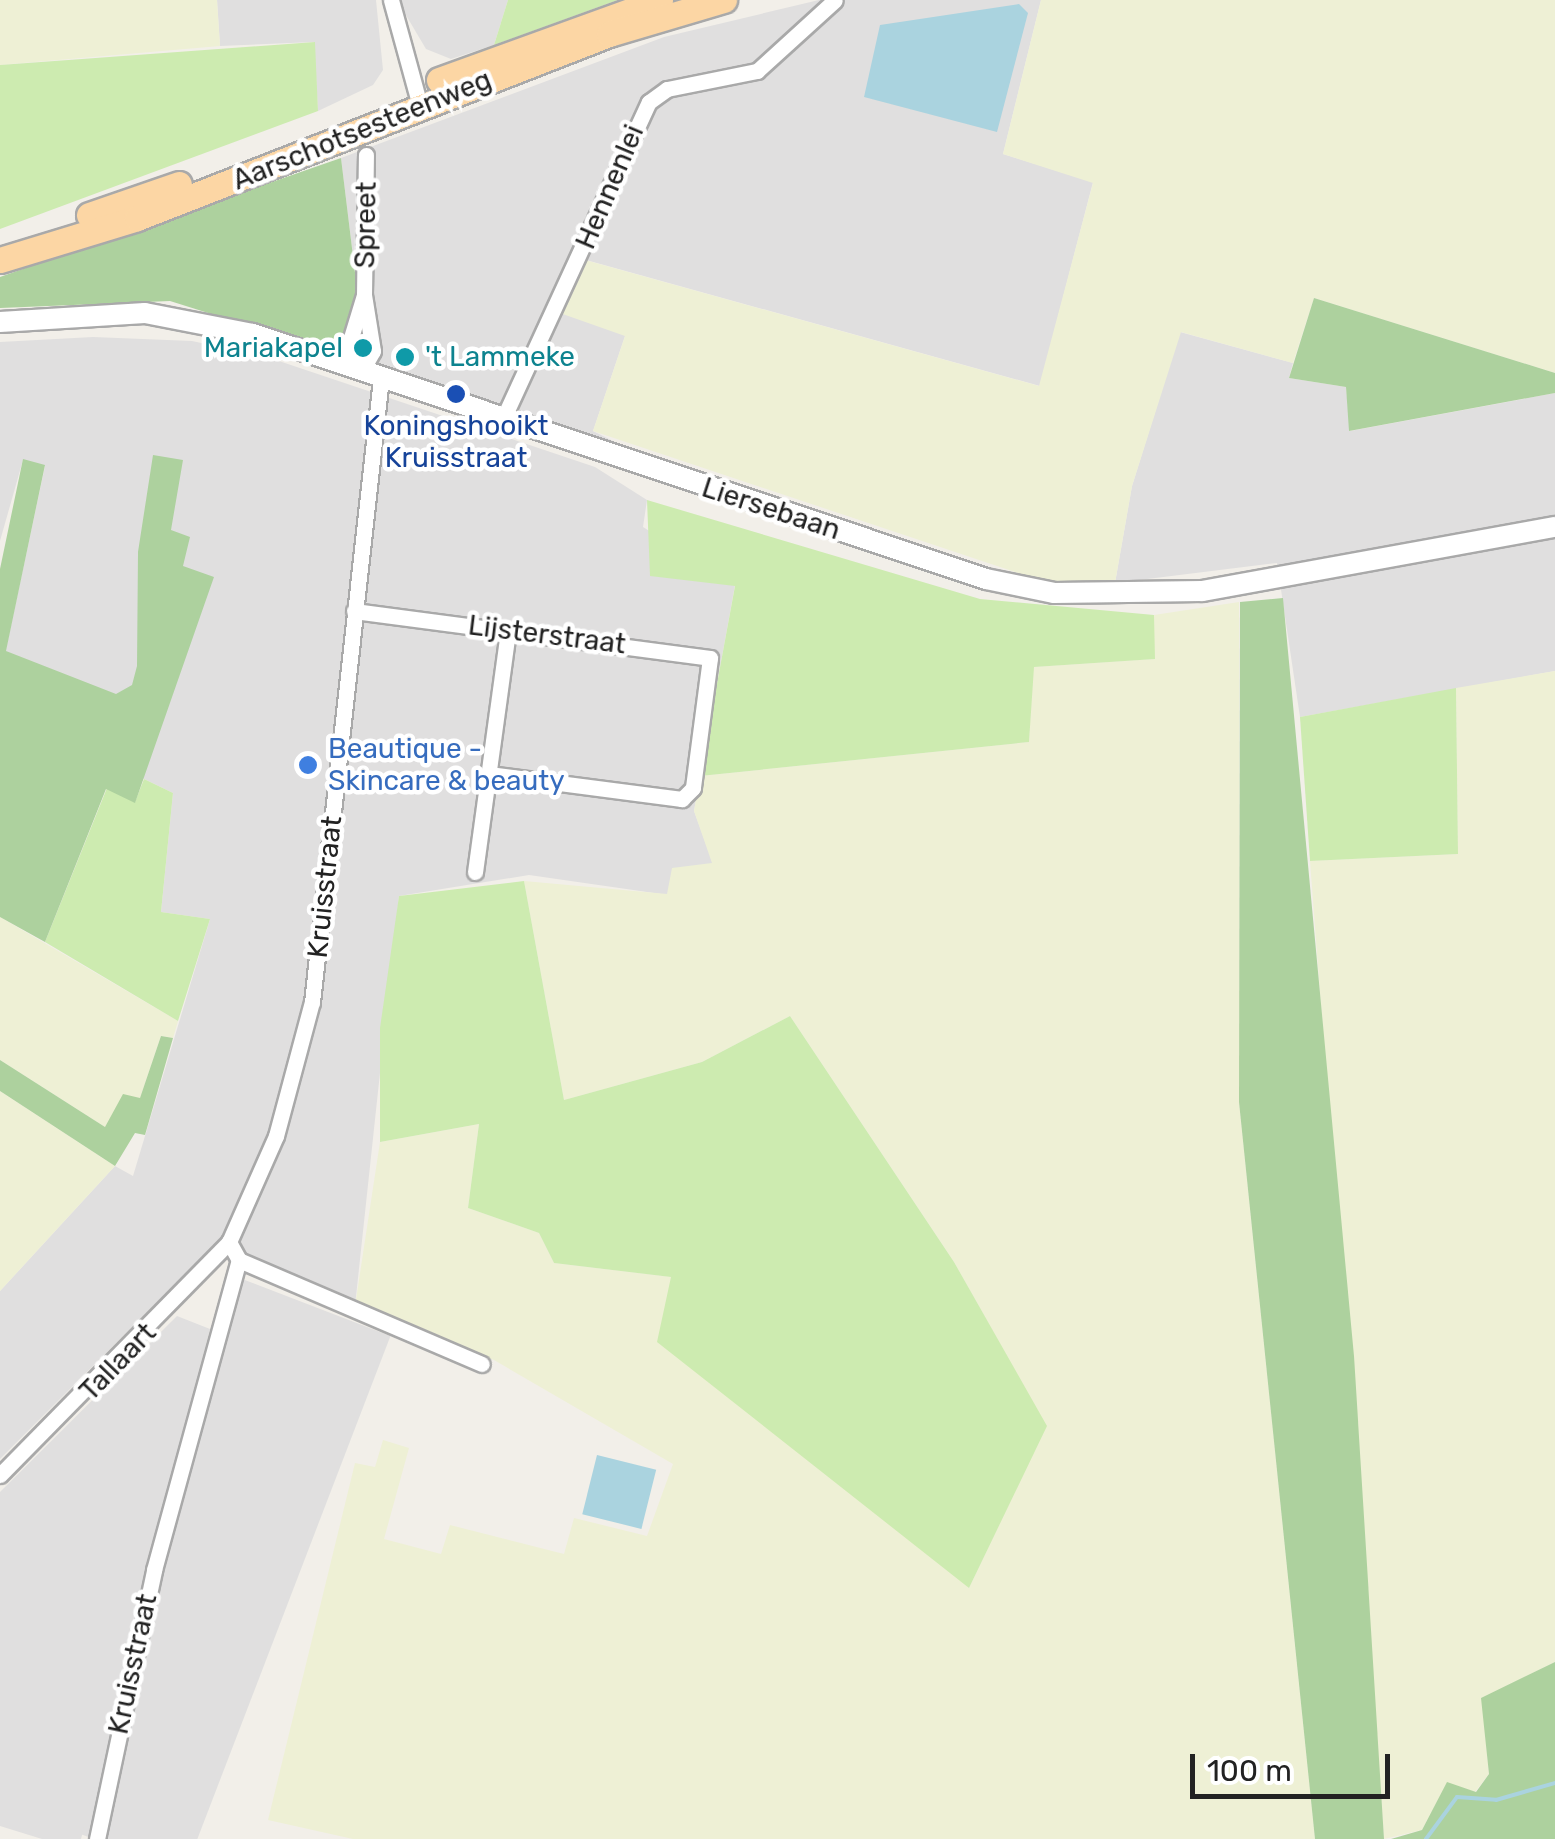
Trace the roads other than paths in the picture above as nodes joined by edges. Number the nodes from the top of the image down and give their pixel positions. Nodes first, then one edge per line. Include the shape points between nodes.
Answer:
1 (391, 0) edge
2 (660, 0) edge
3 (724, 0) edge
4 (835, 0) edge
5 (417, 98) junction
6 (366, 155) dead end
7 (0, 245) edge
8 (0, 260) edge
9 (364, 294) junction
10 (0, 322) edge
11 (362, 371) junction
12 (503, 420) junction
13 (1555, 527) edge
14 (354, 611) junction
15 (508, 631) junction
16 (489, 774) junction
17 (475, 872) dead end
18 (230, 1242) junction
19 (239, 1260) junction
20 (482, 1364) dead end
21 (0, 1475) edge
22 (97, 1839) edge

1 - 5 street
2 - 5 main road, Aarschotsesteenweg
3 - 5 main road, Aarschotsesteenweg
4 - 12 street, Hennenlei via 750,75 667,88 649,102
5 - 7 main road, Aarschotsesteenweg
5 - 8 main road, Aarschotsesteenweg via 138,218
6 - 9 street, Spreet
9 - 11 street, Spreet
9 - 11 street, Spreet via 374,350
10 - 11 street, Liersebaan via 145,313
11 - 12 street, Liersebaan
11 - 14 street, Kruisstraat
12 - 13 street, Liersebaan via 986,580 1054,593 1202,591
14 - 15 street, Lijsterstraat
14 - 18 street, Kruisstraat via 312,1002 280,1123
15 - 16 street
15 - 16 street, Lijsterstraat via 710,658 707,686 693,788 682,799
16 - 17 street
18 - 19 street
18 - 21 street, Tallaart
19 - 20 street
19 - 22 street, Kruisstraat via 154,1570

